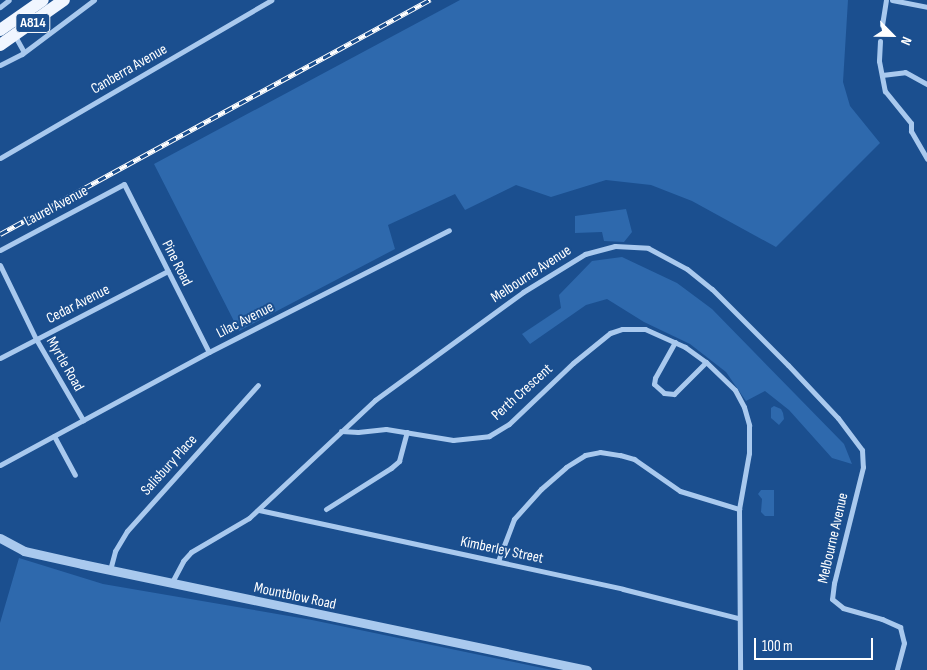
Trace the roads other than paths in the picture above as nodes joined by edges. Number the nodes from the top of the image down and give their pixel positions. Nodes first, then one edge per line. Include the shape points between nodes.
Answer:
1 (9, 0) edge
2 (43, 0) edge
3 (64, 0) edge
4 (94, 0) edge
5 (270, 0) edge
6 (886, 0) edge
7 (892, 0) edge
8 (0, 7) edge
9 (927, 7) edge
10 (882, 25) dead end
11 (0, 30) edge
12 (14, 36) junction
13 (880, 41) dead end
14 (0, 45) edge
15 (24, 52) junction
16 (0, 65) edge
17 (882, 76) junction
18 (927, 84) edge
19 (0, 158) edge
20 (927, 159) edge
21 (124, 184) joint
22 (450, 230) dead end
23 (0, 250) edge
24 (0, 265) edge
25 (168, 272) junction
26 (36, 339) junction
27 (675, 342) junction
28 (209, 352) junction
29 (0, 358) edge
30 (706, 362) junction
31 (258, 385) dead end
32 (83, 420) junction
33 (341, 431) junction
34 (407, 432) junction
35 (54, 436) junction
36 (0, 464) edge
37 (75, 475) dead end
38 (739, 509) junction
39 (259, 510) junction
40 (326, 510) dead end
41 (0, 538) edge
42 (498, 562) junction
43 (110, 570) junction
44 (171, 584) junction
45 (738, 618) junction
46 (587, 670) edge
47 (740, 670) edge
48 (897, 670) edge

1 - 8 street
2 - 11 main road, A814
3 - 12 main road, A814
4 - 15 street
5 - 19 street, Canberra Avenue
6 - 10 street
7 - 9 street
12 - 14 main road, A814
12 - 15 street
13 - 17 street
15 - 16 street
17 - 18 street via 905,72
17 - 20 street via 887,96 911,123 911,131
21 - 23 street, Laurel Avenue
21 - 25 street, Pine Road
22 - 28 street, Lilac Avenue
24 - 26 street, Myrtle Road
25 - 26 street, Cedar Avenue
25 - 28 street, Pine Road
26 - 29 street, Cedar Avenue
26 - 32 street, Myrtle Road
27 - 30 street, Perth Crescent
27 - 30 street via 655,378 654,384 664,394 674,394
27 - 34 street, Perth Crescent via 645,329 622,329 610,333 509,424 489,436 453,440
28 - 32 street, Lilac Avenue
30 - 38 street, Perth Crescent via 735,390 749,425 749,453
31 - 43 street, Salisbury Place via 127,531 115,551
32 - 35 street, Lilac Avenue
33 - 34 street, Perth Crescent via 386,429
33 - 39 street, Melbourne Avenue
33 - 48 street, Melbourne Avenue via 375,400 436,355 523,292 585,254 614,246 648,248 687,269 720,297 831,411 862,450 863,467 832,599 843,608 882,618 900,627 904,643
34 - 40 street via 399,461
35 - 36 street, Lilac Avenue
35 - 37 street
38 - 42 street via 680,491 634,459 611,452 593,453 566,466 514,519
38 - 45 street, Perth Crescent
39 - 42 street, Kimberley Street
39 - 44 street, Melbourne Avenue via 191,552
41 - 43 street, Mountblow Road via 24,551
42 - 45 street, Kimberley Street
43 - 44 street, Mountblow Road
44 - 46 street, Mountblow Road
45 - 47 street, Perth Crescent

